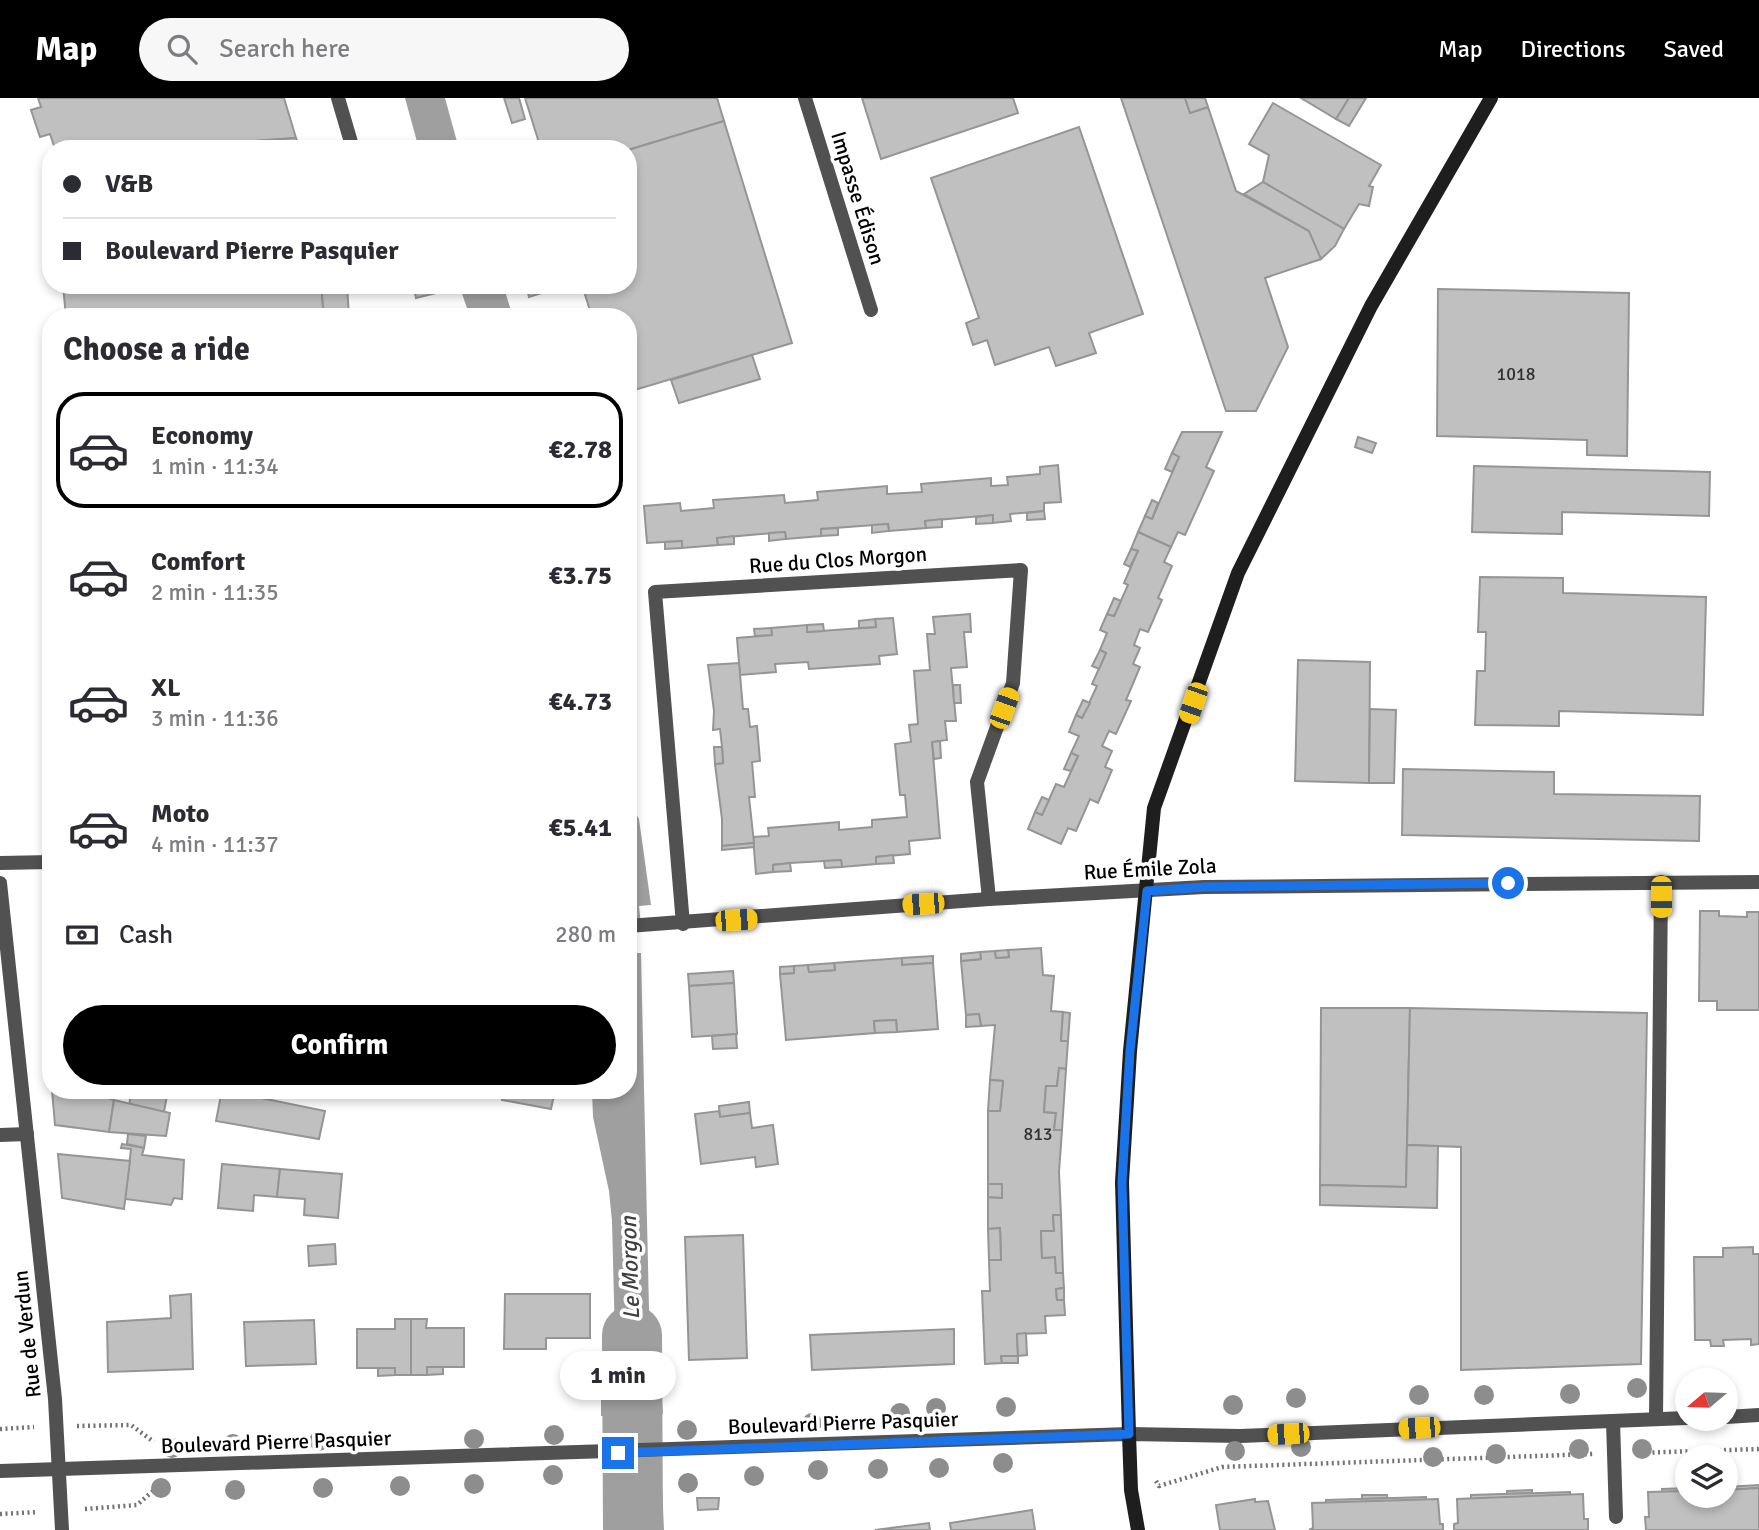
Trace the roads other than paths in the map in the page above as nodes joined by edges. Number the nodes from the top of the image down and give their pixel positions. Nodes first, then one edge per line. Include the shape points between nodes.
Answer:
1 (338, 98) edge
2 (805, 98) edge
3 (1491, 98) edge
4 (350, 140) edge
5 (871, 310) dead end
6 (42, 862) edge
7 (0, 863) edge
8 (1661, 882) junction
9 (1759, 882) edge
10 (0, 883) edge
11 (1147, 891) junction
12 (989, 899) junction
13 (677, 925) junction
14 (637, 926) edge
15 (27, 1134) junction
16 (0, 1135) edge
17 (1759, 1415) edge
18 (1738, 1416) edge
19 (1675, 1418) edge
20 (1656, 1419) junction
21 (1613, 1421) junction
22 (1129, 1434) junction
23 (58, 1469) junction
24 (0, 1471) edge
25 (1616, 1517) dead end
26 (62, 1530) edge
27 (1138, 1530) edge

1 - 4 street
2 - 5 street, Impasse Édison
3 - 11 street via 1371,306 1238,573 1154,808
6 - 7 street
8 - 9 street, Rue Émile Zola
8 - 11 street, Rue Émile Zola
8 - 20 street
10 - 15 street, Rue de Verdun
11 - 12 street, Rue Émile Zola
11 - 22 street via 1122,1182
12 - 13 street, Rue Émile Zola
12 - 13 street, Rue du Clos Morgon via 977,782 1013,683 1021,570 655,592
13 - 14 street, Rue Émile Zola
15 - 16 street
15 - 23 street, Rue de Verdun
17 - 18 street
19 - 20 street, Boulevard Pierre Pasquier
20 - 21 street, Boulevard Pierre Pasquier
21 - 22 street, Boulevard Pierre Pasquier via 1240,1436
21 - 25 street
22 - 23 street, Boulevard Pierre Pasquier
22 - 27 street
23 - 24 street, Boulevard Pierre Pasquier
23 - 26 street, Rue de Verdun

